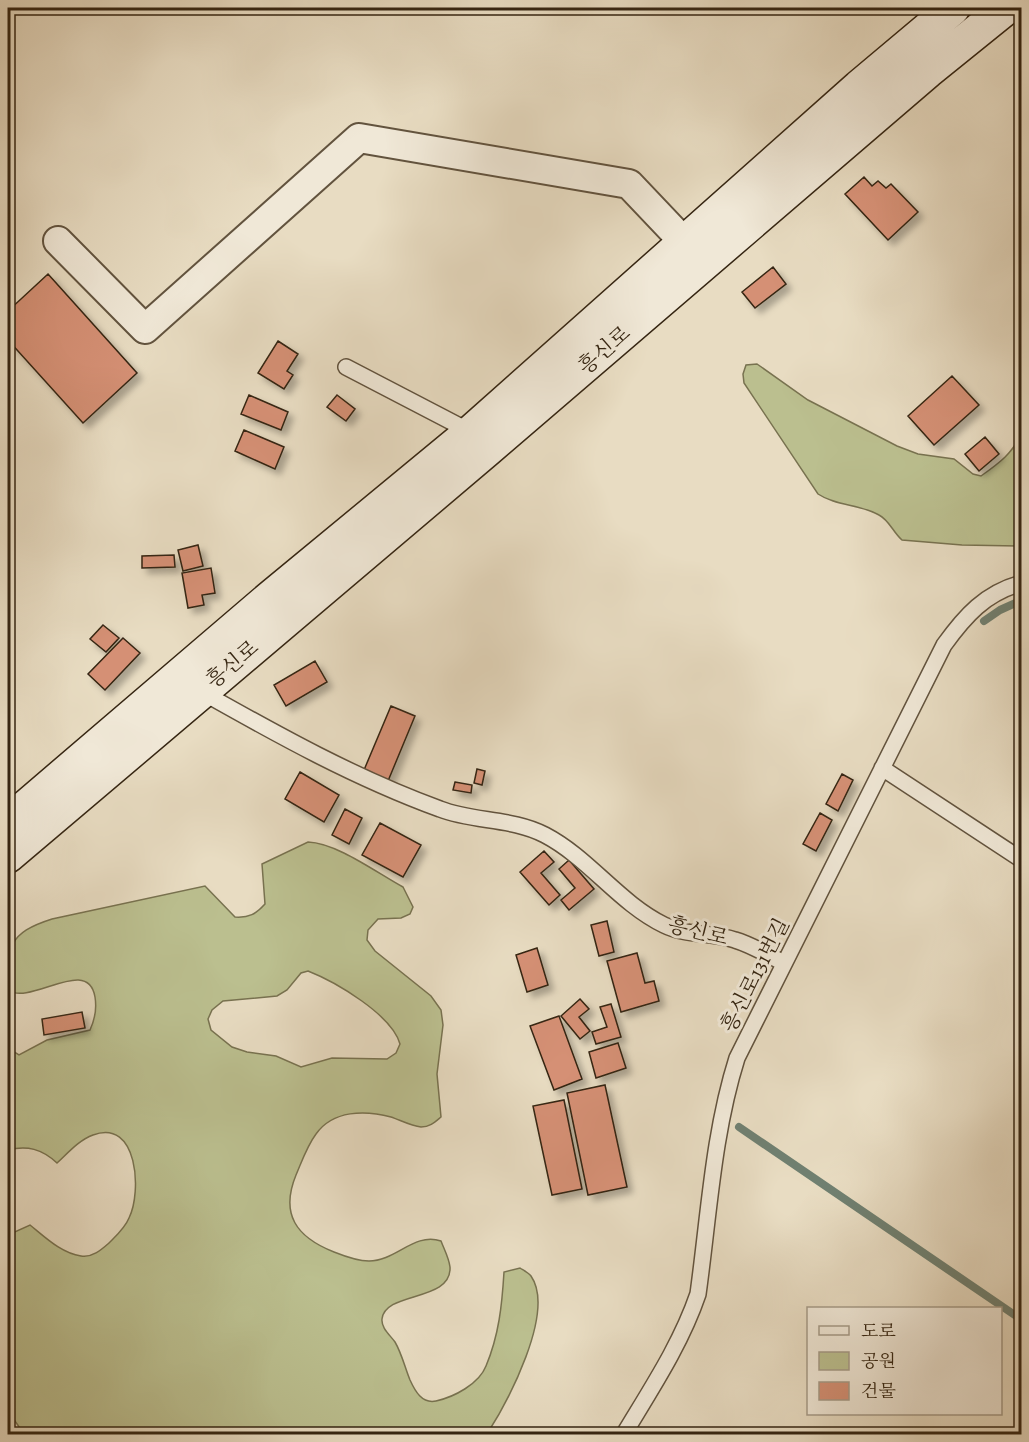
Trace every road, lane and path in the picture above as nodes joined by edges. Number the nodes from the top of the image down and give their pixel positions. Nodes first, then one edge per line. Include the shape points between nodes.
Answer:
1 (953, 8) edge
2 (1006, 8) edge
3 (58, 240) dead end
4 (685, 243) junction
5 (346, 367) dead end
6 (471, 432) junction
7 (1022, 583) edge
8 (188, 684) junction
9 (882, 768) junction
10 (8, 822) edge
11 (8, 856) edge
12 (1022, 860) edge
13 (784, 963) junction
14 (624, 1434) edge

1 - 4 main road, 흥신로
2 - 8 main road, 흥신로 via 488,449
3 - 4 street via 145,329 359,138 629,184
4 - 6 main road, 흥신로
5 - 6 lane
6 - 8 main road, 흥신로 via 270,597
7 - 9 lane, 흥신로131번길 via 986,598 965,616 944,645
8 - 10 main road, 흥신로
8 - 11 main road, 흥신로
8 - 13 lane, 흥신로 via 381,787 444,811 544,834 664,925 736,940
9 - 12 lane
9 - 13 lane, 흥신로131번길
13 - 14 lane, 흥신로131번길 via 737,1058 726,1092 698,1294 668,1359

